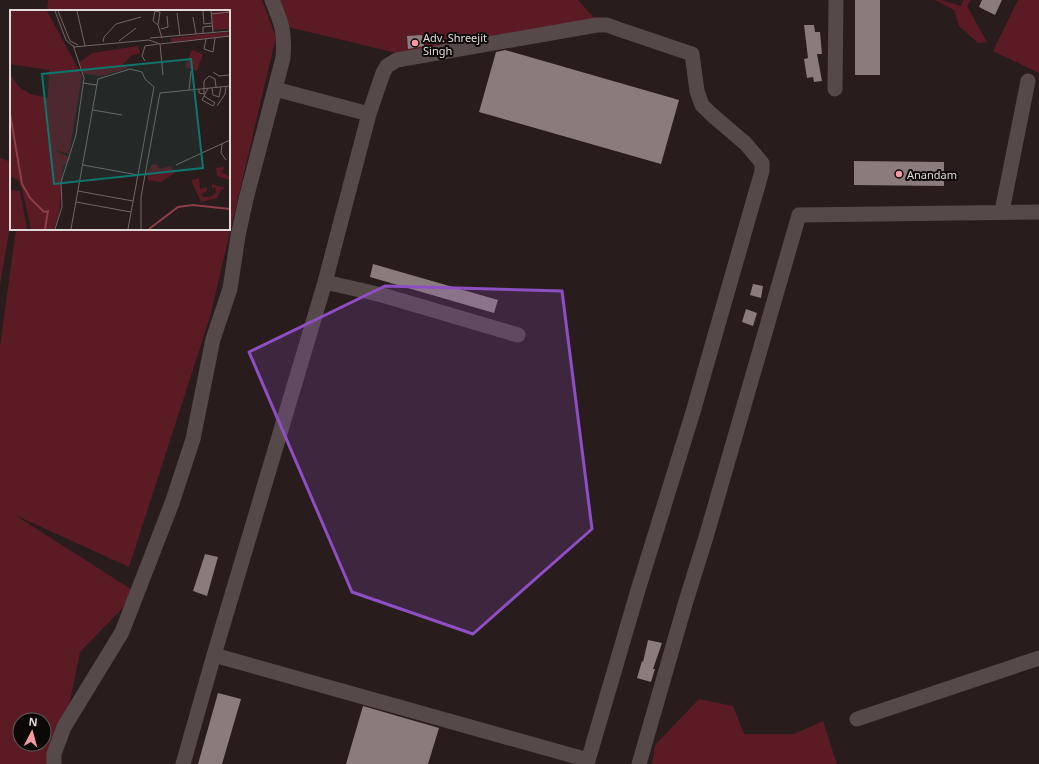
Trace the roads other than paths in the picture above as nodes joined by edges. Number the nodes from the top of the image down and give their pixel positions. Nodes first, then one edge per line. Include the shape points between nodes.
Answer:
1 (272, 0) edge
2 (836, 0) edge
3 (1028, 80) dead end
4 (276, 89) junction
5 (835, 89) dead end
6 (369, 114) junction
7 (1002, 211) junction
8 (1039, 212) edge
9 (325, 282) junction
10 (518, 335) dead end
11 (214, 655) junction
12 (1039, 658) edge
13 (857, 719) dead end
14 (588, 762) edge
15 (54, 764) edge
16 (184, 764) edge
17 (639, 764) edge

1 - 4 street via 284,35 283,58
2 - 5 street
3 - 7 street
4 - 6 street
4 - 15 street via 246,199 230,289 213,339 191,446 172,504 122,632 64,727 54,754
6 - 9 street
6 - 14 street via 383,73 387,66 397,60 607,25 692,54 697,91 702,105 746,144 762,163 762,171 697,397
7 - 8 street
7 - 17 street via 799,215
9 - 10 street via 382,295
9 - 11 street
11 - 14 street
11 - 16 street
12 - 13 street

